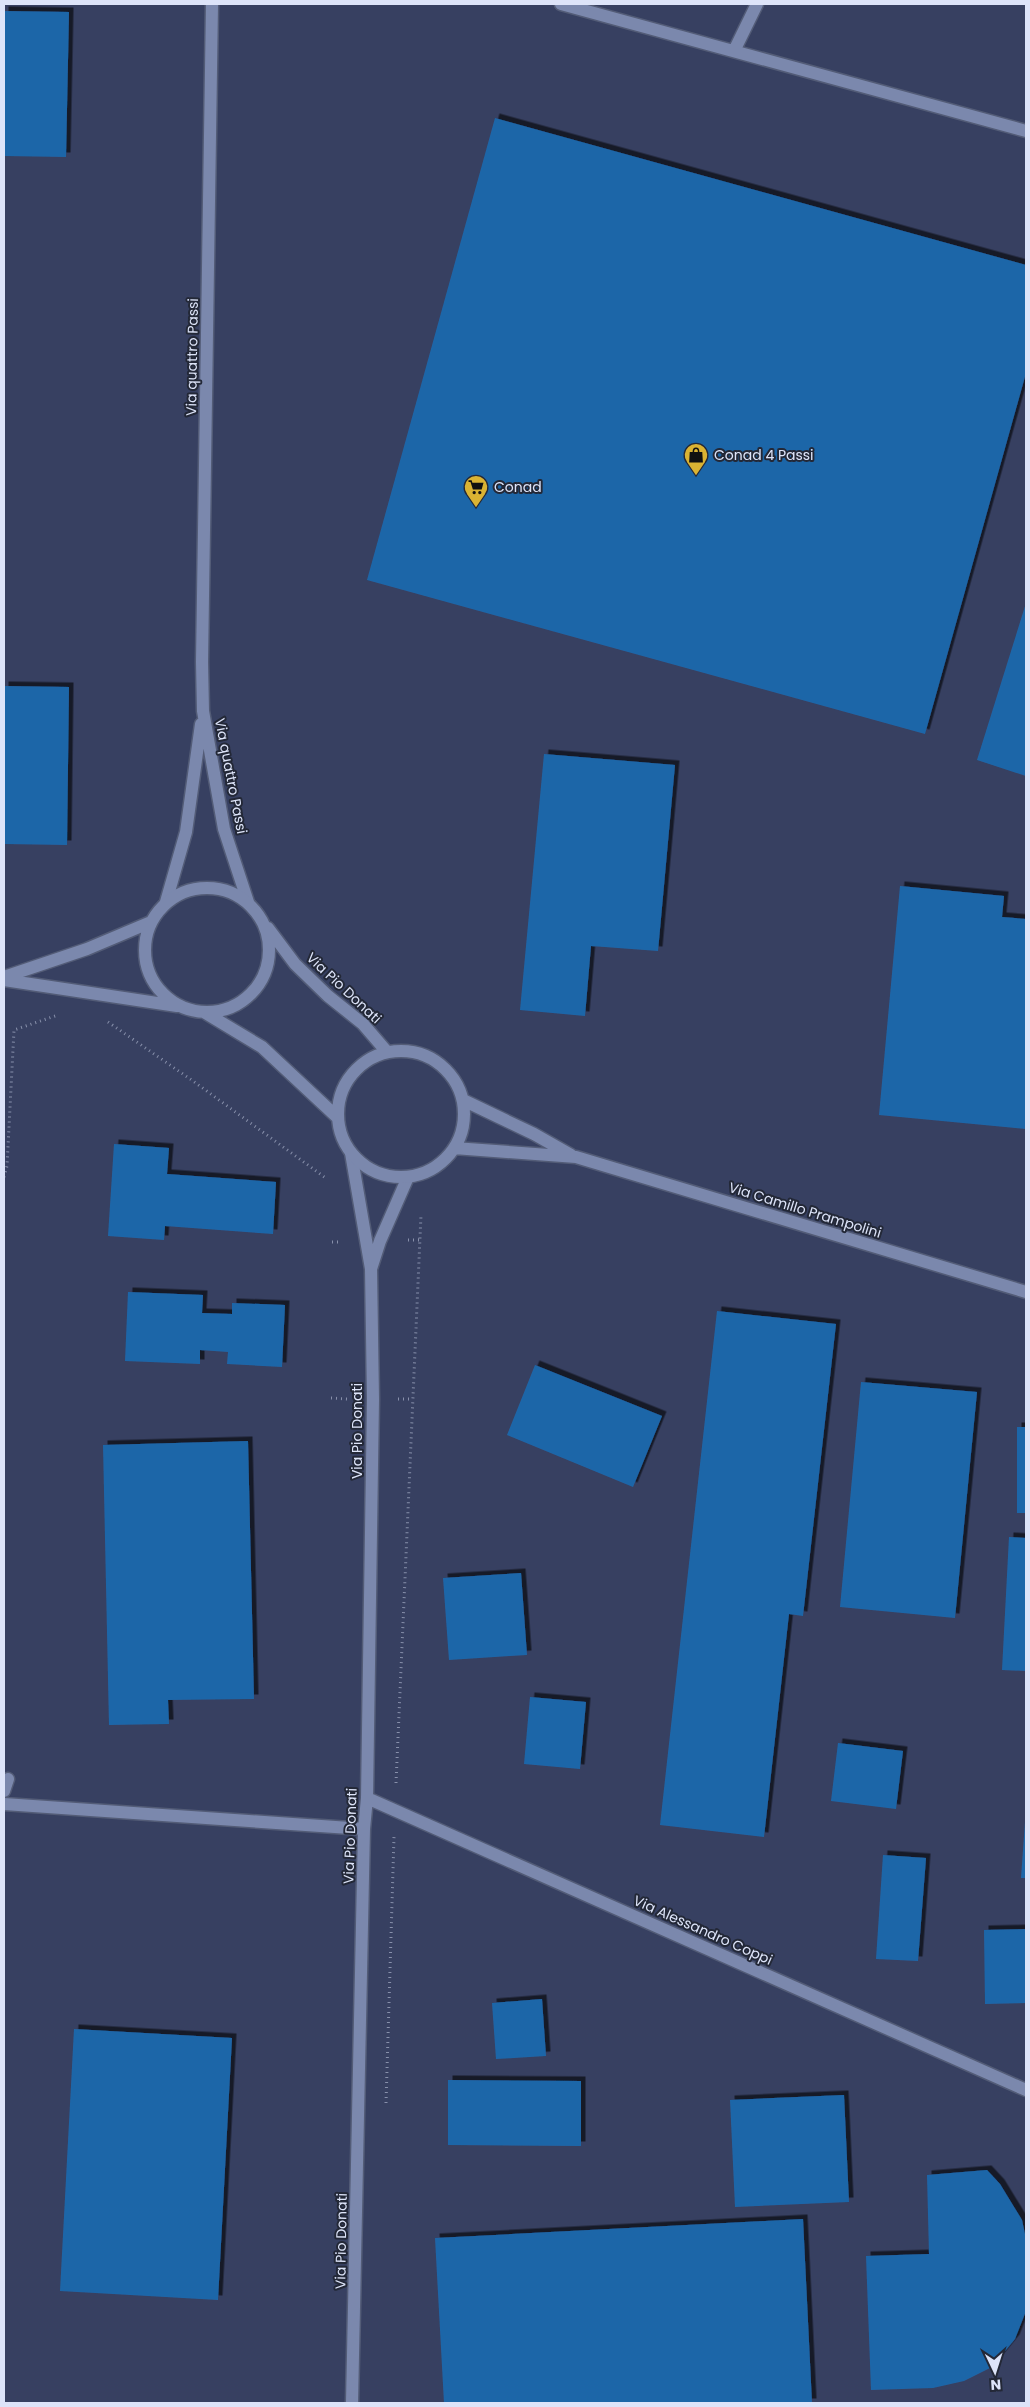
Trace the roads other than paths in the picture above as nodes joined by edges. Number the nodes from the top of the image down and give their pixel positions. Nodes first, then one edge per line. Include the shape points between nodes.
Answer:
1 (212, 4) edge
2 (561, 4) edge
3 (757, 4) edge
4 (734, 51) junction
5 (1026, 131) edge
6 (203, 711) junction
7 (166, 902) junction
8 (248, 902) junction
9 (151, 922) junction
10 (263, 922) junction
11 (4, 979) edge
12 (181, 1007) junction
13 (204, 1012) junction
14 (387, 1052) junction
15 (463, 1100) junction
16 (337, 1117) junction
17 (454, 1148) junction
18 (351, 1153) junction
19 (576, 1157) junction
20 (408, 1177) junction
21 (371, 1269) junction
22 (1026, 1292) edge
23 (367, 1798) junction
24 (4, 1804) edge
25 (364, 1829) junction
26 (1026, 2090) edge
27 (352, 2403) edge

1 - 6 street, Via quattro Passi
2 - 4 street
3 - 4 street
4 - 5 street
6 - 7 street, Via quattro Passi via 186,832
6 - 8 street, Via quattro Passi via 224,829
7 - 8 street, Via Pio Donati via 186,891 207,887 229,891
7 - 9 street, Via Pio Donati
8 - 10 street, Via Pio Donati
9 - 11 street
9 - 12 street, Via Pio Donati via 144,952 149,975 162,994
10 - 13 street, Via Pio Donati via 269,947 265,972 259,984 241,1002
10 - 14 street, Via Pio Donati via 295,964 363,1024
11 - 12 street
12 - 13 street, Via Pio Donati
13 - 16 street, Via Pio Donati via 262,1047
14 - 15 street, Via Pio Donati via 402,1050 430,1057 451,1075
14 - 16 street, Via Pio Donati via 366,1060 350,1075 340,1095
15 - 17 street, Via Pio Donati via 465,1117
15 - 19 street, Via Camillo Prampolini
16 - 18 street, Via Pio Donati via 341,1136
17 - 19 street, Via Camillo Prampolini
17 - 20 street, Via Pio Donati via 440,1164
18 - 20 street, Via Pio Donati via 376,1173
18 - 21 street, Via Pio Donati
19 - 22 street, Via Camillo Prampolini
20 - 21 street, Via Pio Donati
21 - 23 street, Via Pio Donati via 373,1399
23 - 25 street, Via Pio Donati
23 - 26 street, Via Alessandro Coppi
24 - 25 street
25 - 27 street, Via Pio Donati

